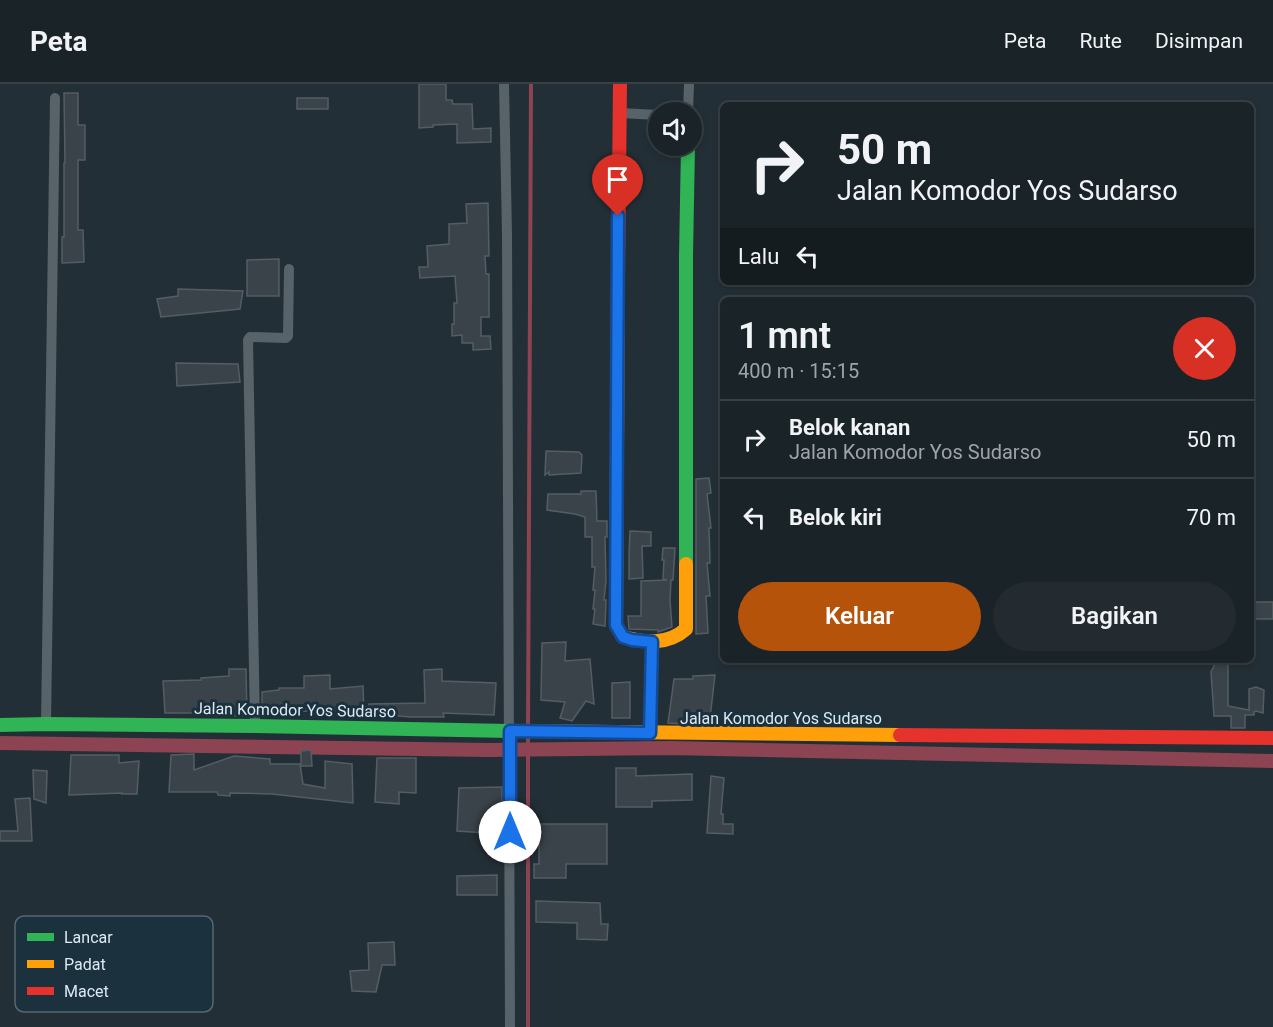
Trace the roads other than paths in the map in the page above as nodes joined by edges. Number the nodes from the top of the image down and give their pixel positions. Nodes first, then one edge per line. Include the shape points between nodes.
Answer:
1 (504, 84) edge
2 (620, 84) edge
3 (689, 84) edge
4 (55, 98) dead end
5 (688, 102) edge
6 (620, 113) junction
7 (648, 114) edge
8 (688, 156) edge
9 (289, 269) dead end
10 (652, 642) junction
11 (46, 724) junction
12 (0, 725) edge
13 (255, 726) junction
14 (650, 733) junction
15 (511, 734) junction
16 (1273, 738) edge
17 (510, 1027) edge

1 - 15 street
2 - 6 street
3 - 5 street
4 - 11 street
6 - 7 street
6 - 10 street via 616,625 623,637
8 - 10 street via 686,630
9 - 13 street via 288,336 248,340
10 - 14 street
11 - 12 street, Jalan Komodor Yos Sudarso
11 - 13 street, Jalan Komodor Yos Sudarso
13 - 15 street, Jalan Komodor Yos Sudarso
14 - 15 street, Jalan Komodor Yos Sudarso
14 - 16 street, Jalan Komodor Yos Sudarso
15 - 17 street

